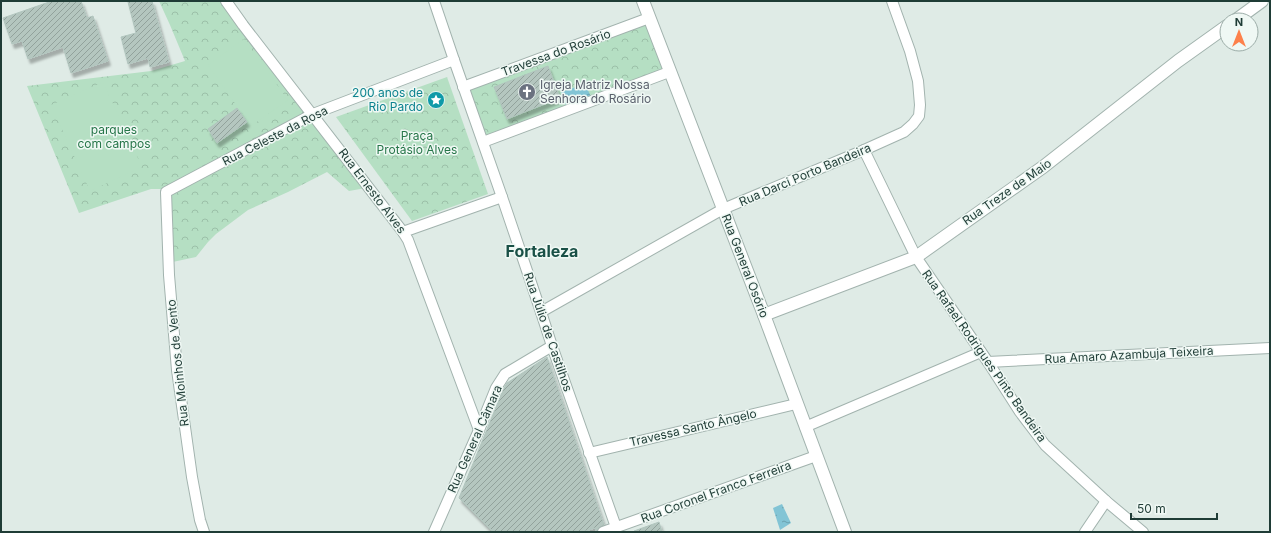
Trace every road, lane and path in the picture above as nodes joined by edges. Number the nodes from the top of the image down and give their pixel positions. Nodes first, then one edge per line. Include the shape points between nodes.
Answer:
1 (226, 1) edge
2 (434, 1) edge
3 (643, 1) edge
4 (892, 1) edge
5 (1262, 1) edge
6 (1247, 12) edge
7 (649, 18) junction
8 (1219, 32) edge
9 (454, 60) junction
10 (669, 72) junction
11 (463, 87) junction
12 (313, 114) junction
13 (483, 142) junction
14 (864, 150) junction
15 (166, 192) joint
16 (502, 197) junction
17 (723, 209) junction
18 (403, 232) junction
19 (916, 257) junction
20 (541, 312) junction
21 (764, 315) junction
22 (552, 346) junction
23 (1270, 348) edge
24 (981, 352) junction
25 (988, 362) junction
26 (796, 404) junction
27 (805, 426) junction
28 (479, 430) junction
29 (589, 453) junction
30 (816, 456) junction
31 (1106, 501) junction
32 (616, 527) junction
33 (204, 532) edge
34 (434, 532) edge
35 (602, 532) edge
36 (845, 532) edge
37 (1085, 532) edge
38 (1143, 532) edge

1 - 12 street, Rua Ernesto Alves
2 - 9 street, Rua Júlio de Castilhos
3 - 7 street, Rua General Osório
4 - 14 street, Rua Darci Porto Bandeira via 918,81 918,116 904,132
5 - 6 street
7 - 10 street, Rua General Osório
7 - 11 street, Travessa do Rosário
8 - 19 street, Rua Treze de Maio via 1043,167
9 - 11 street, Rua Júlio de Castilhos
9 - 12 street, Rua Celeste da Rosa
10 - 13 street
10 - 17 street, Rua General Osório
11 - 13 street, Rua Júlio de Castilhos
12 - 15 street, Rua Celeste da Rosa
12 - 18 street, Rua Ernesto Alves
13 - 16 street, Rua Júlio de Castilhos
14 - 17 street, Rua Darci Porto Bandeira
14 - 19 street, Rua Rafael Rodrigues Pinto Bandeira
15 - 33 street, Rua Moinhos de Vento via 169,275 177,370 192,477
16 - 18 street
16 - 20 street, Rua Júlio de Castilhos
17 - 20 street, Rua Darci Porto Bandeira
17 - 21 street, Rua General Osório
18 - 28 street, Rua Ernesto Alves
19 - 21 street, Rua Treze de Maio
19 - 24 street, Rua Rafael Rodrigues Pinto Bandeira
20 - 22 street, Rua Júlio de Castilhos
21 - 26 street, Rua General Osório
22 - 28 street, Rua General Câmara via 505,374 496,388
22 - 29 street, Rua Júlio de Castilhos
23 - 25 street, Rua Amaro Azambuja Teixeira
24 - 25 street, Rua Rafael Rodrigues Pinto Bandeira
24 - 27 street
25 - 31 street, Rua Rafael Rodrigues Pinto Bandeira via 1045,445
26 - 27 street, Rua General Osório
26 - 29 street, Travessa Santo Ângelo
27 - 30 street, Rua General Osório
28 - 34 street, Rua General Câmara
29 - 32 street, Rua Júlio de Castilhos
30 - 32 street, Rua Coronel Franco Ferreira
30 - 36 street, Rua General Osório
31 - 37 street
31 - 38 street, Rua Rafael Rodrigues Pinto Bandeira
32 - 35 street, Rua Coronel Franco Ferreira

